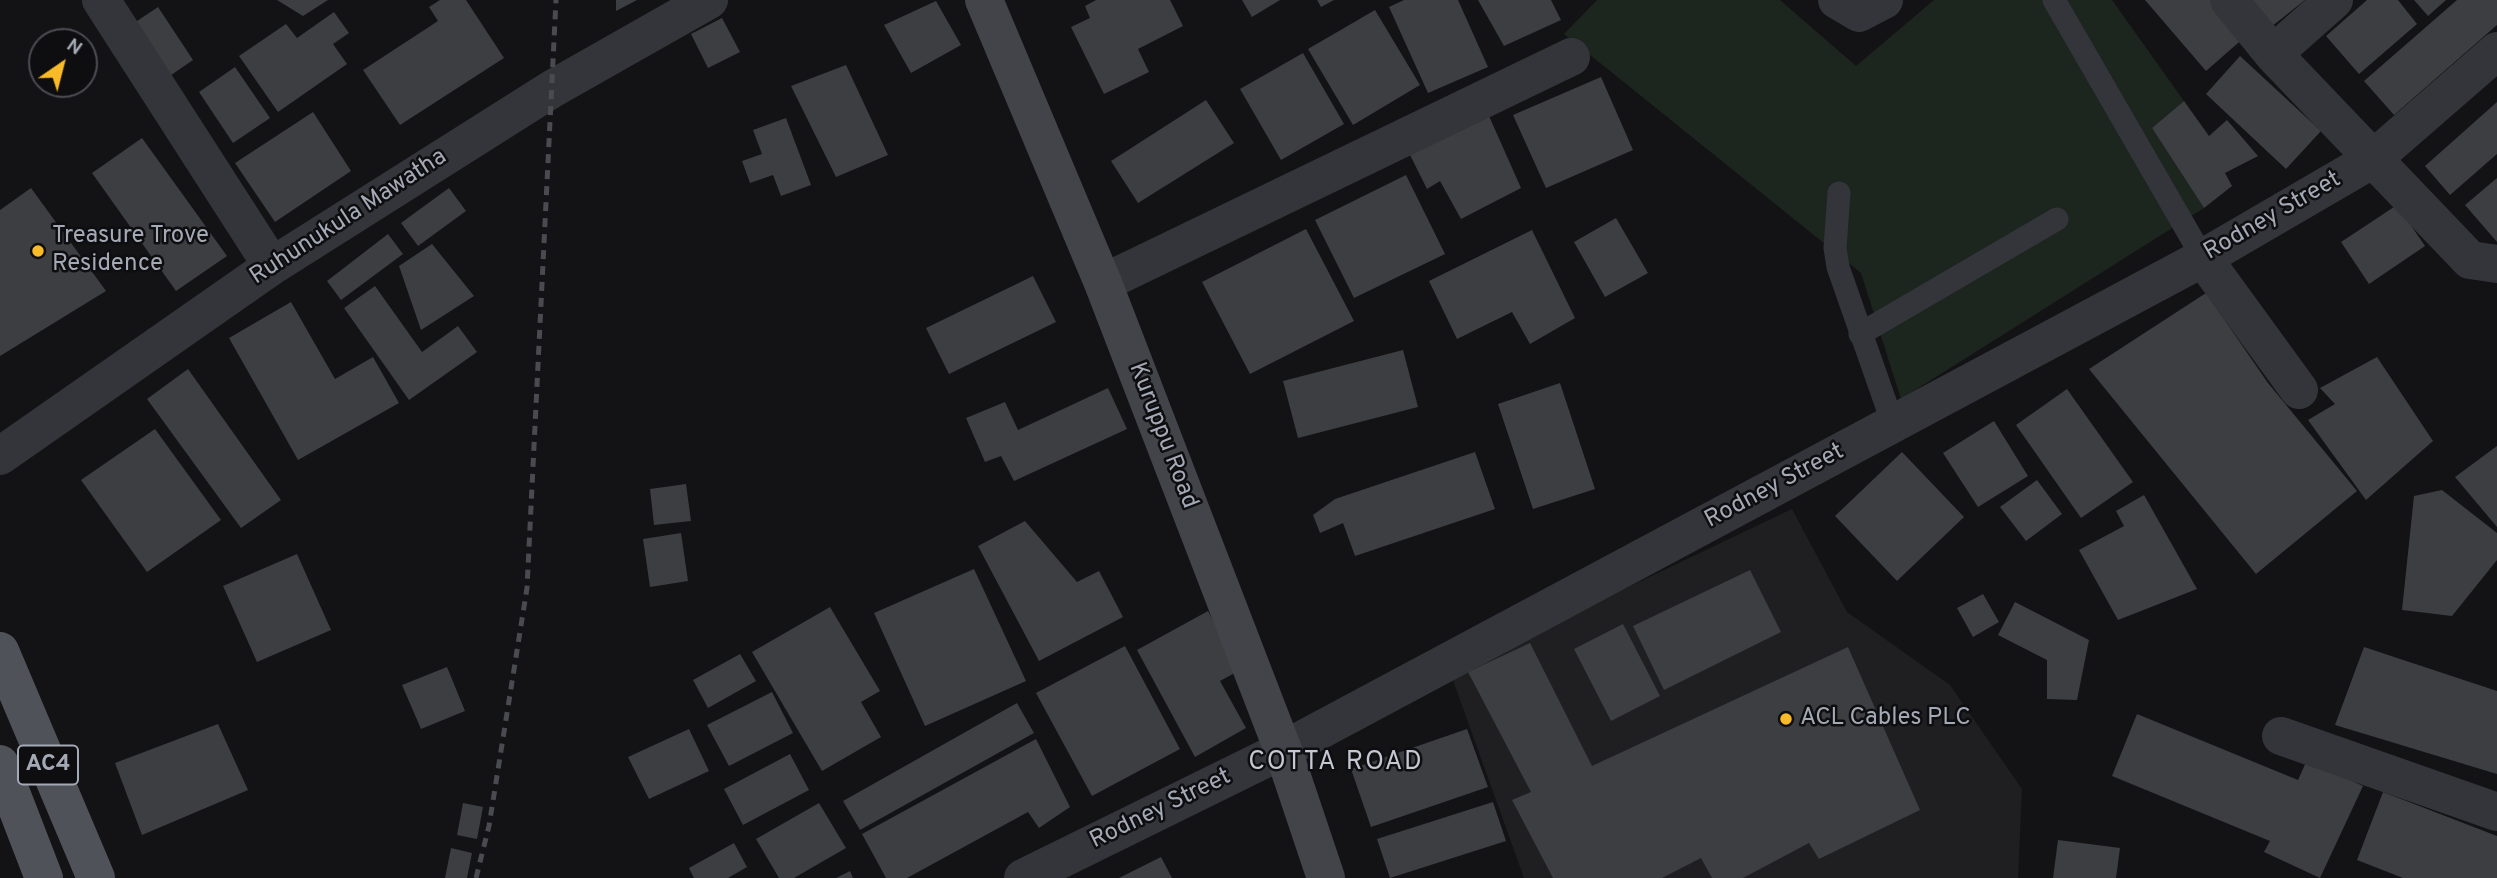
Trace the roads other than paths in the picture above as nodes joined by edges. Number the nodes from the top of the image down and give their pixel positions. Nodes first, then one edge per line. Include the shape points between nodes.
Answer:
1 (101, 0) edge
2 (709, 0) edge
3 (984, 0) edge
4 (1837, 0) edge
5 (1884, 0) edge
6 (2054, 0) edge
7 (2229, 0) edge
8 (2334, 0) edge
9 (2497, 51) edge
10 (2273, 54) junction
11 (1571, 57) dead end
12 (2373, 159) junction
13 (1839, 193) dead end
14 (2057, 219) dead end
15 (2203, 258) junction
16 (2497, 264) edge
17 (272, 266) junction
18 (1103, 283) junction
19 (1860, 334) junction
20 (2299, 390) dead end
21 (1893, 424) junction
22 (0, 456) edge
23 (0, 651) edge
24 (2281, 736) dead end
25 (1283, 750) junction
26 (0, 764) edge
27 (2497, 812) edge
28 (44, 878) edge
29 (96, 878) edge
30 (1023, 878) edge
31 (1326, 878) edge

1 - 17 street
2 - 17 street, Ruhunukula Mawatha via 552,89
3 - 18 street, Kuruppu Road
4 - 5 street via 1859,13
6 - 15 lane
7 - 10 street
8 - 10 street
9 - 12 street, Rodney Street
10 - 12 street
11 - 18 street
12 - 15 street, Rodney Street
12 - 16 street via 2470,260
13 - 19 lane via 1835,248
14 - 19 lane
15 - 20 street
15 - 21 street, Rodney Street
17 - 22 street, Ruhunukula Mawatha
18 - 25 street, Kuruppu Road
19 - 21 lane
21 - 25 street, Rodney Street
23 - 29 main road, AC4
24 - 27 street
25 - 30 street, Rodney Street
25 - 31 street, Kuruppu Road
26 - 28 main road, AC4

